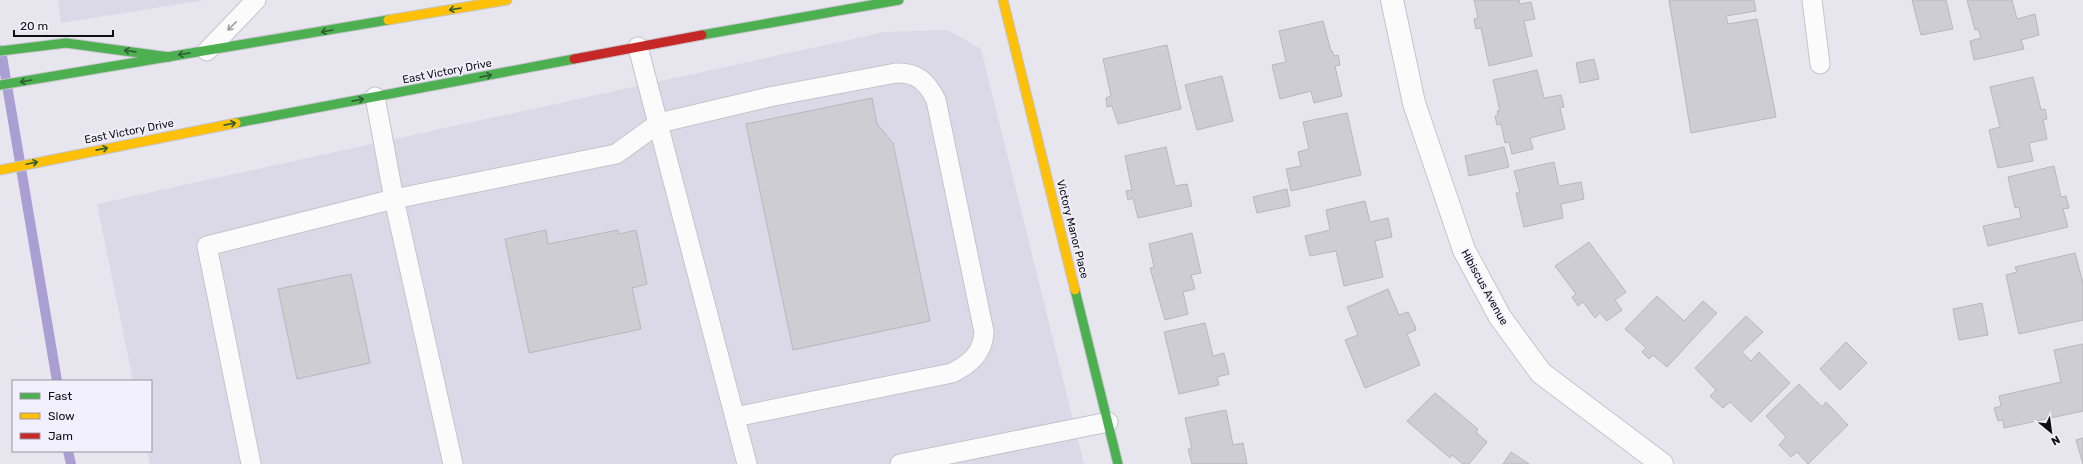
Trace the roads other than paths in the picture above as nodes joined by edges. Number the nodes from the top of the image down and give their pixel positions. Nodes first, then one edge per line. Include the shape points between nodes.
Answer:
1 (256, 0) edge
2 (507, 0) edge
3 (900, 0) edge
4 (1003, 0) edge
5 (1392, 0) edge
6 (1812, 0) edge
7 (638, 47) junction
8 (0, 51) edge
9 (207, 51) junction
10 (169, 57) junction
11 (1820, 64) dead end
12 (0, 85) edge
13 (375, 97) junction
14 (659, 123) junction
15 (0, 170) edge
16 (394, 199) junction
17 (735, 417) junction
18 (1108, 422) junction
19 (973, 457) edge
20 (251, 464) edge
21 (453, 464) edge
22 (747, 464) edge
23 (900, 464) edge
24 (1118, 464) edge
25 (1662, 464) edge

1 -> 9 lane
2 -> 9 main road
3 - 7 main road, East Victory Drive
4 - 18 main road, Victory Manor Place
5 - 25 street, Hibiscus Avenue via 1414,103 1462,243 1500,317 1541,373
6 - 11 lane
13 -> 7 main road, East Victory Drive
7 - 14 lane
10 -> 8 main road via 66,43
9 -> 10 main road
10 -> 12 main road
15 -> 13 main road, East Victory Drive
13 - 16 lane
14 - 16 lane via 616,154
14 - 17 lane
14 - 17 lane via 768,97 896,73 916,76 930,88 936,100 984,332 980,349 965,366 952,372
16 - 20 lane via 207,246
16 - 21 lane
17 - 22 lane
18 - 19 lane
18 - 24 main road, Victory Manor Place
19 - 23 lane

